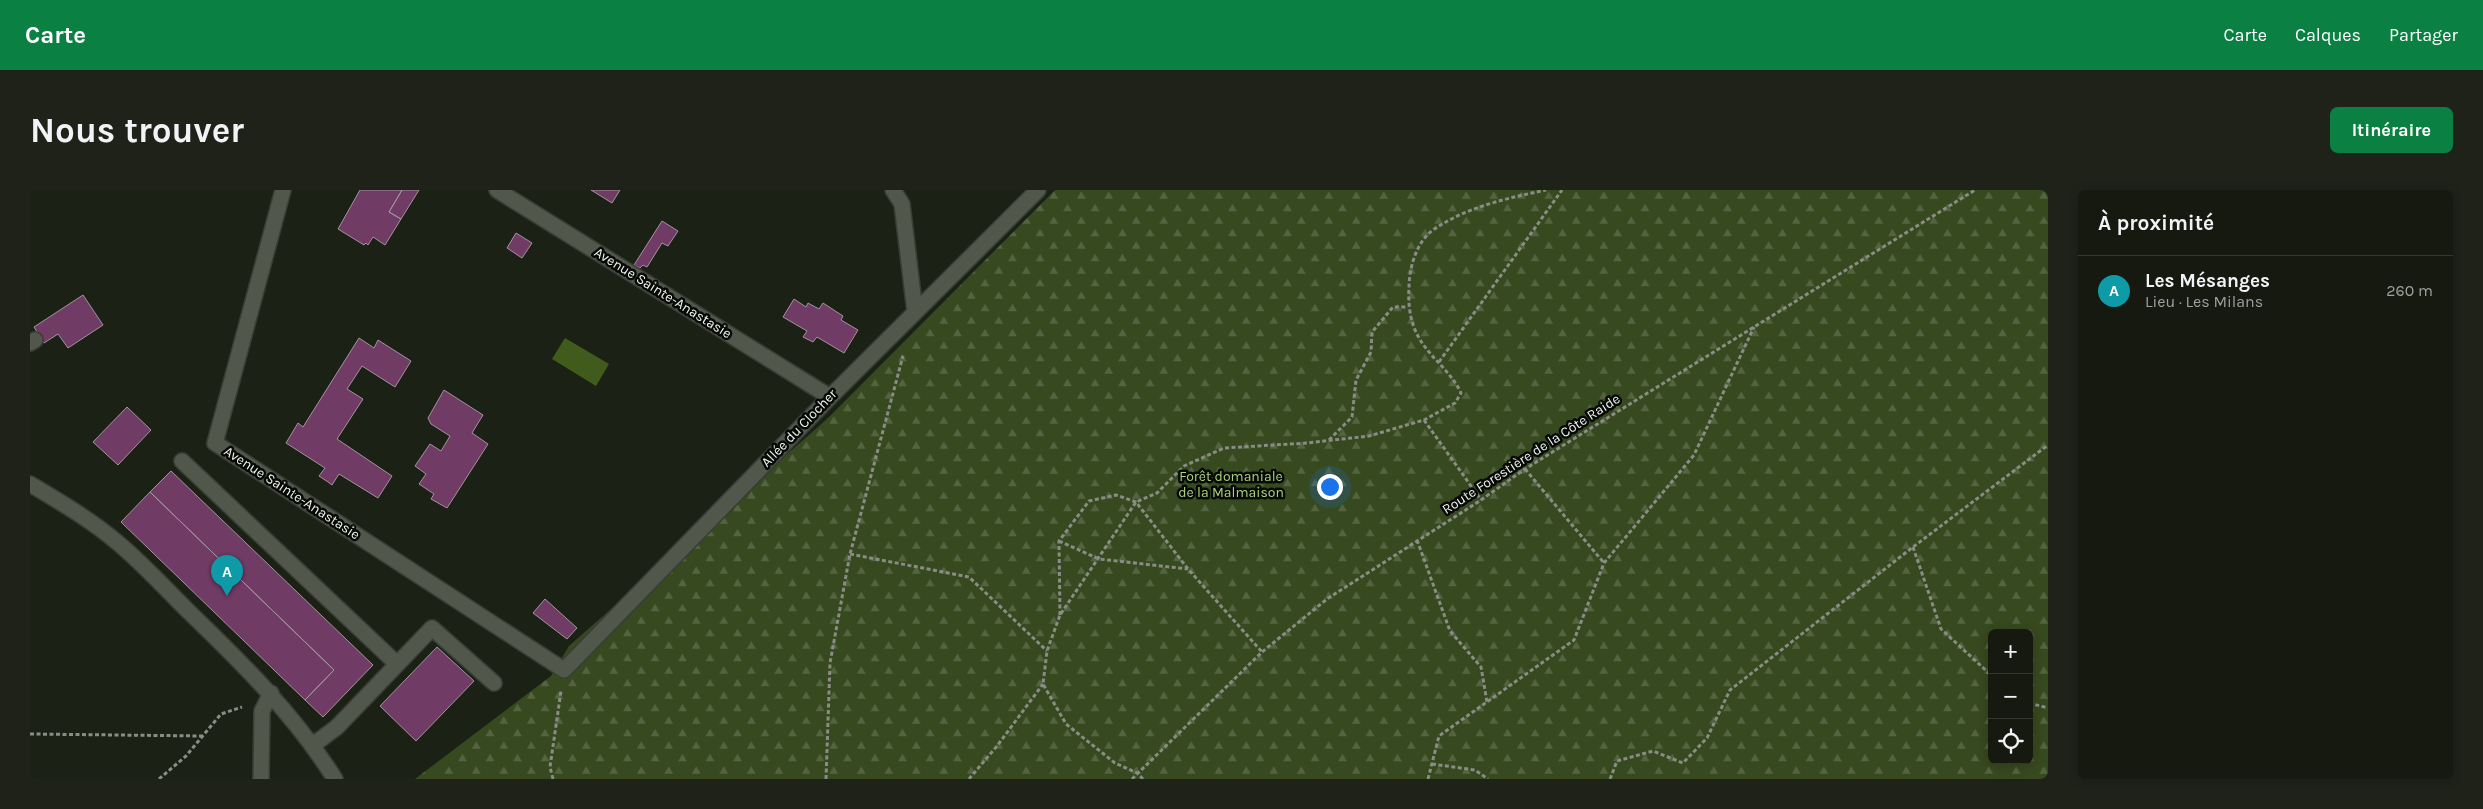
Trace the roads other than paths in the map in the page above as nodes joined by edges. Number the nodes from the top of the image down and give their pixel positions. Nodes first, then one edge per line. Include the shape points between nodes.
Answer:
1 (283, 190) edge
2 (497, 190) edge
3 (893, 190) edge
4 (1038, 190) edge
5 (915, 312) junction
6 (830, 397) junction
7 (182, 461) dead end
8 (30, 484) edge
9 (398, 664) junction
10 (564, 670) joint
11 (494, 684) dead end
12 (269, 696) junction
13 (313, 745) junction
14 (261, 779) edge
15 (335, 779) edge

1 - 10 street, Avenue Sainte-Anastasie via 216,443
2 - 6 street, Avenue Sainte-Anastasie
3 - 5 street via 902,204
4 - 5 street, Allée du Clocher
5 - 6 street, Allée du Clocher
6 - 10 street, Allée du Clocher
7 - 9 street
8 - 12 street via 118,543
9 - 11 street via 432,628
9 - 13 street via 337,727
12 - 13 street
12 - 14 street via 262,711
13 - 15 street

